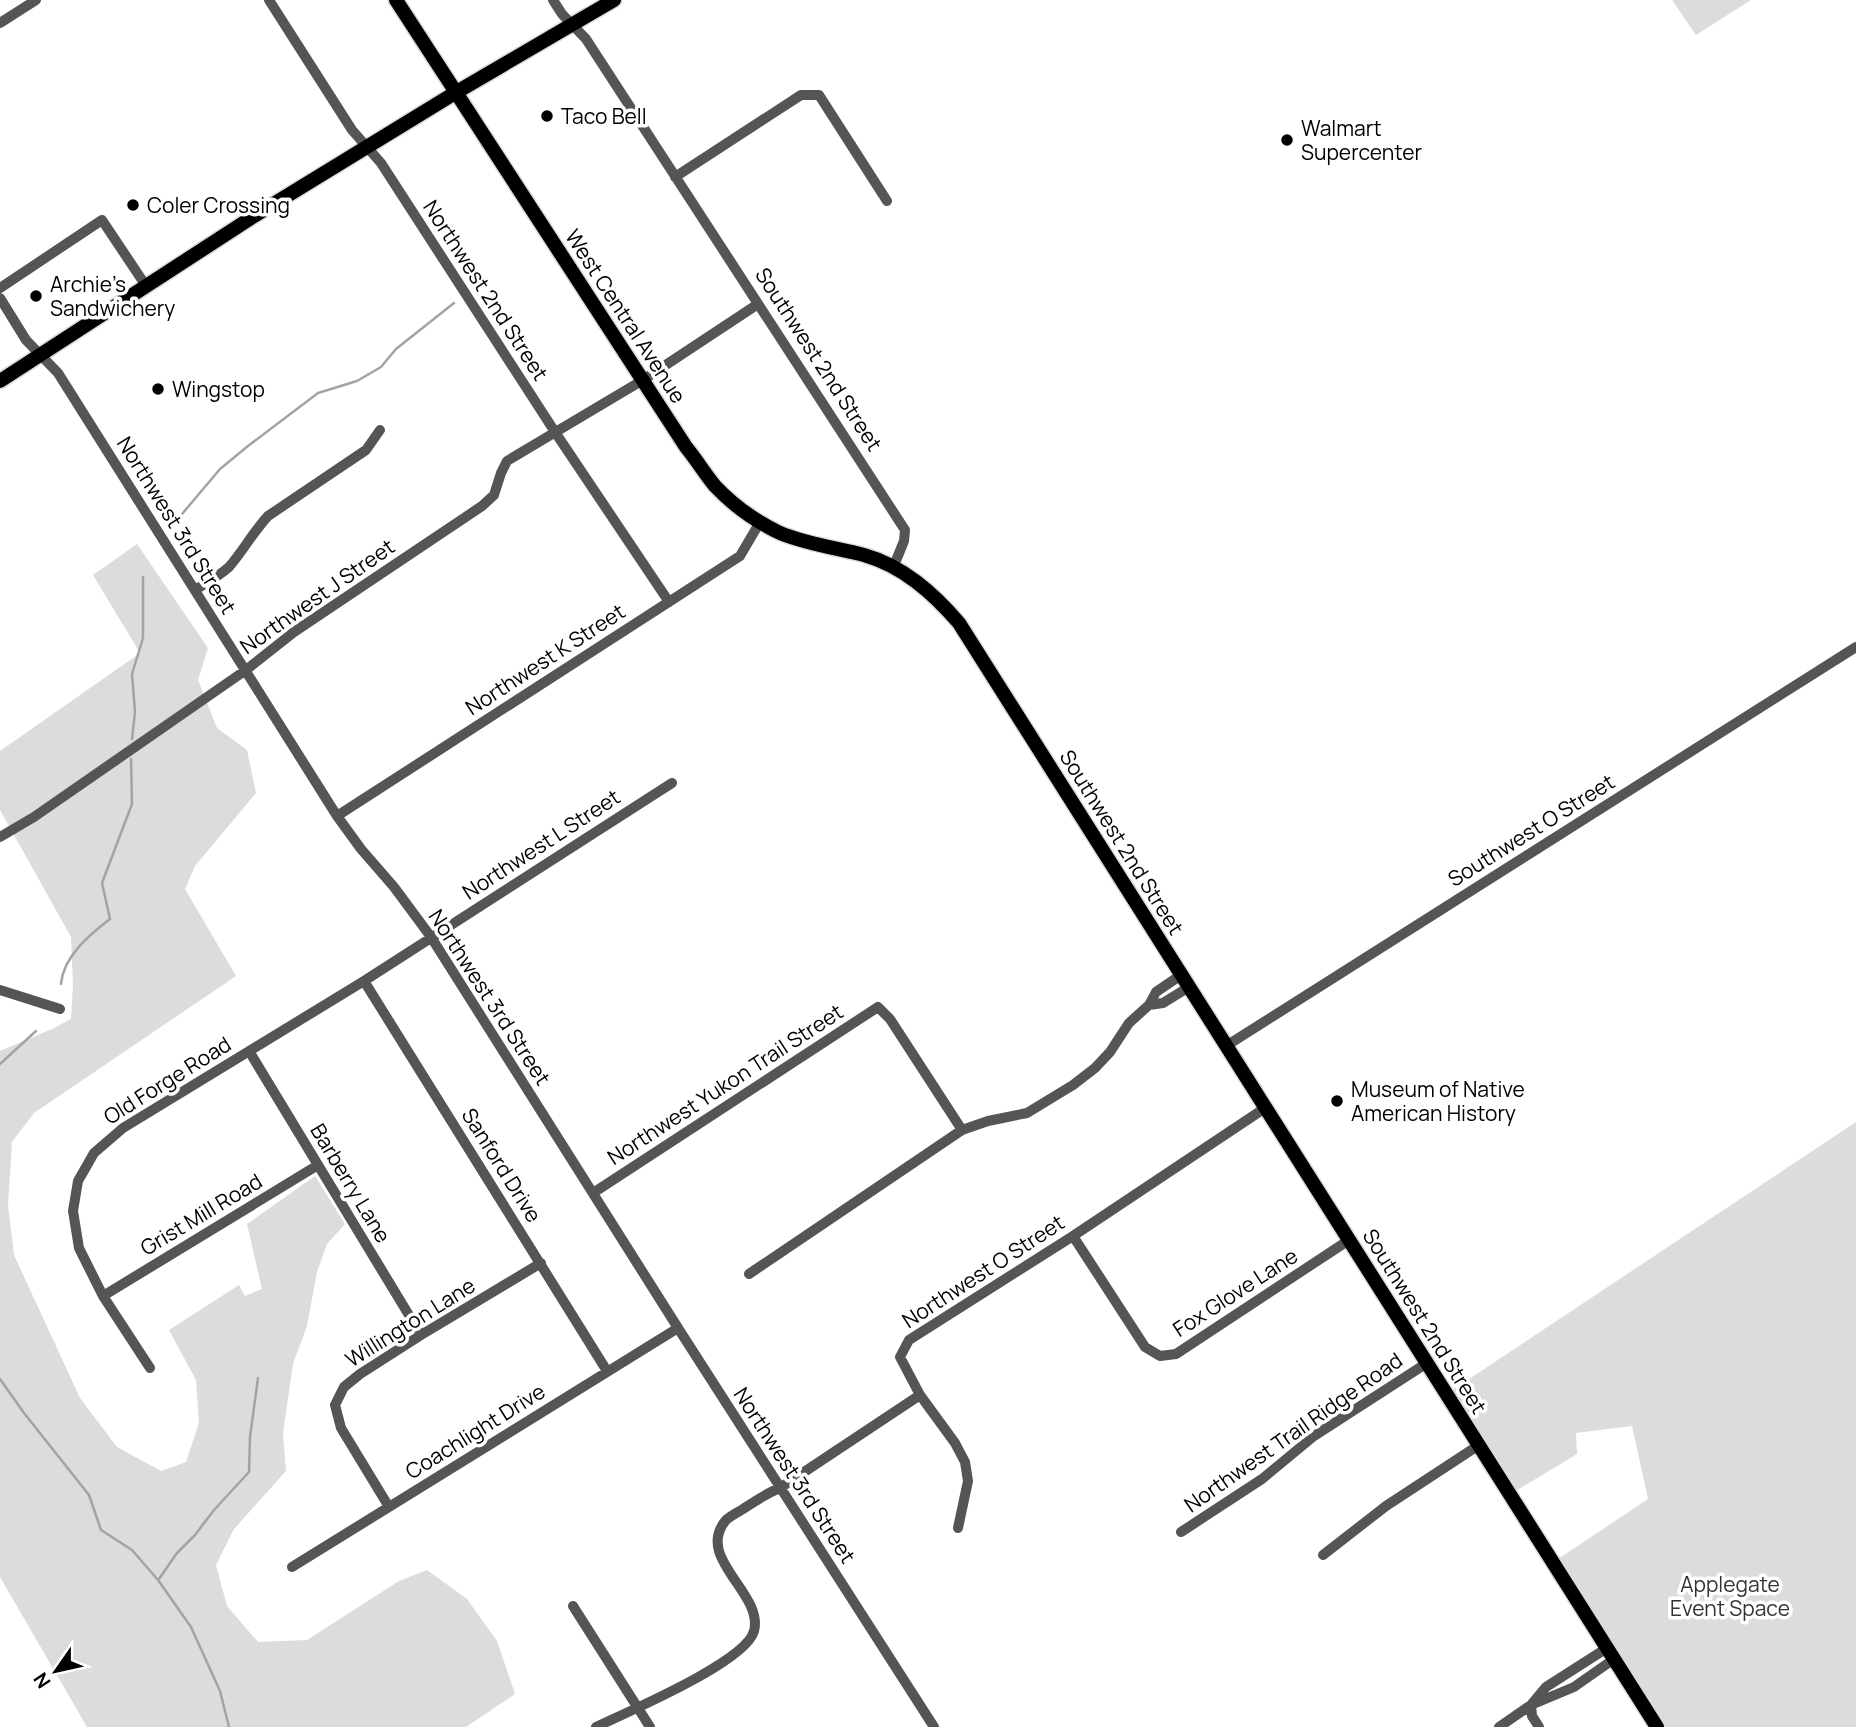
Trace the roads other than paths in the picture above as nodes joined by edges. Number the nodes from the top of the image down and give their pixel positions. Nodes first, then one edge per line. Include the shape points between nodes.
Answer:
1 (36, 0) edge
2 (269, 0) edge
3 (396, 0) edge
4 (554, 0) edge
5 (614, 0) edge
6 (0, 23) edge
7 (573, 25) junction
8 (455, 93) junction
9 (366, 147) junction
10 (675, 177) junction
11 (887, 201) dead end
12 (146, 286) junction
13 (0, 288) edge
14 (0, 298) edge
15 (758, 304) junction
16 (41, 355) junction
17 (643, 380) junction
18 (0, 382) edge
19 (380, 430) dead end
20 (555, 432) junction
21 (760, 522) junction
22 (893, 568) junction
23 (195, 590) junction
24 (669, 602) junction
25 (1856, 647) edge
26 (246, 670) junction
27 (671, 783) dead end
28 (337, 816) junction
29 (0, 837) edge
30 (431, 937) junction
31 (363, 981) junction
32 (1185, 981) junction
33 (0, 990) edge
34 (60, 1009) dead end
35 (1226, 1046) junction
36 (249, 1051) junction
37 (1265, 1108) junction
38 (962, 1130) junction
39 (318, 1165) junction
40 (593, 1193) junction
41 (1073, 1236) junction
42 (1349, 1240) junction
43 (541, 1264) junction
44 (749, 1274) dead end
45 (103, 1296) junction
46 (678, 1328) junction
47 (421, 1335) junction
48 (1427, 1363) junction
49 (150, 1368) dead end
50 (607, 1371) junction
51 (920, 1395) junction
52 (1479, 1445) junction
53 (780, 1488) junction
54 (389, 1507) junction
55 (958, 1528) dead end
56 (1181, 1532) dead end
57 (1323, 1555) dead end
58 (292, 1567) dead end
59 (573, 1605) dead end
60 (1611, 1653) junction
61 (1531, 1705) junction
62 (637, 1707) junction
63 (596, 1727) edge
64 (650, 1727) edge
65 (934, 1727) edge
66 (1499, 1727) edge
67 (1539, 1727) edge
68 (1657, 1727) edge

1 - 6 street
2 - 9 street, Northwest 2nd Street
3 - 8 main road, West Central Avenue
4 - 7 street, Southwest 2nd Street
5 - 7 main road
7 - 8 main road
7 - 10 street, Southwest 2nd Street
8 - 9 main road
8 - 17 main road, West Central Avenue
9 - 12 main road
9 - 20 street, Northwest 2nd Street via 381,163
10 - 11 street via 801,95 819,95
10 - 15 street, Southwest 2nd Street
12 - 13 street via 102,220
12 - 16 main road
14 - 16 street, Northwest 3rd Street
15 - 17 street, Northwest J Street
15 - 22 street, Southwest 2nd Street via 905,530
16 - 18 main road
16 - 23 street, Northwest 3rd Street via 58,373
17 - 20 street, Northwest J Street
17 - 21 main road, West Central Avenue via 715,486
19 - 23 street via 366,450 268,516 226,570
20 - 24 street, Northwest 2nd Street
20 - 26 street, Northwest J Street via 507,460 494,495 482,506 294,632
21 - 22 main road, West Central Avenue via 781,533 867,556
21 - 24 street, Northwest K Street via 740,556
22 - 32 main road, Southwest 2nd Street via 915,580 959,623
23 - 26 street, Northwest 3rd Street
24 - 28 street, Northwest K Street
25 - 35 street, Southwest O Street
26 - 28 street, Northwest 3rd Street
26 - 29 street, Northwest J Street
27 - 30 street, Northwest L Street
28 - 30 street, Northwest 3rd Street
30 - 31 street, Old Forge Road
30 - 40 street, Northwest 3rd Street
31 - 36 street, Old Forge Road
31 - 43 street, Sanford Drive
32 - 35 main road, Southwest 2nd Street
32 - 38 street via 1156,992 1096,1068 1073,1085 1027,1113
33 - 34 street
35 - 37 main road, Southwest 2nd Street
36 - 39 street, Barberry Lane
36 - 45 street, Old Forge Road via 122,1128 94,1153 78,1181 72,1211 79,1248
37 - 41 street, Northwest O Street
37 - 42 main road, Southwest 2nd Street
38 - 40 street, Northwest Yukon Trail Street via 878,1007
38 - 44 street
39 - 45 street, Grist Mill Road
39 - 47 street, Barberry Lane
40 - 46 street, Northwest 3rd Street
41 - 42 street, Fox Glove Lane via 1145,1347 1160,1356 1176,1354
41 - 51 street, Northwest O Street via 909,1340 900,1357
42 - 48 main road, Southwest 2nd Street
43 - 47 street, Willington Lane
43 - 50 street, Sanford Drive
45 - 49 street, Old Forge Road
46 - 50 street, Coachlight Drive
46 - 53 street, Northwest 3rd Street
47 - 54 street, Willington Lane via 344,1387 335,1405 341,1428
48 - 52 main road, Southwest 2nd Street
48 - 56 street, Northwest Trail Ridge Road via 1314,1436 1262,1479
50 - 54 street, Coachlight Drive
51 - 53 street
51 - 55 street via 965,1462 968,1481
52 - 57 street via 1386,1506
52 - 60 main road, Southwest 2nd Street
53 - 62 street via 726,1520 719,1534 718,1551 754,1611 754,1632 734,1655
53 - 65 street, Northwest 3rd Street
54 - 58 street, Coachlight Drive
59 - 62 street
60 - 61 street via 1546,1687
60 - 68 main road, Southwest 2nd Street
61 - 66 street
61 - 67 street
62 - 63 street
62 - 64 street

